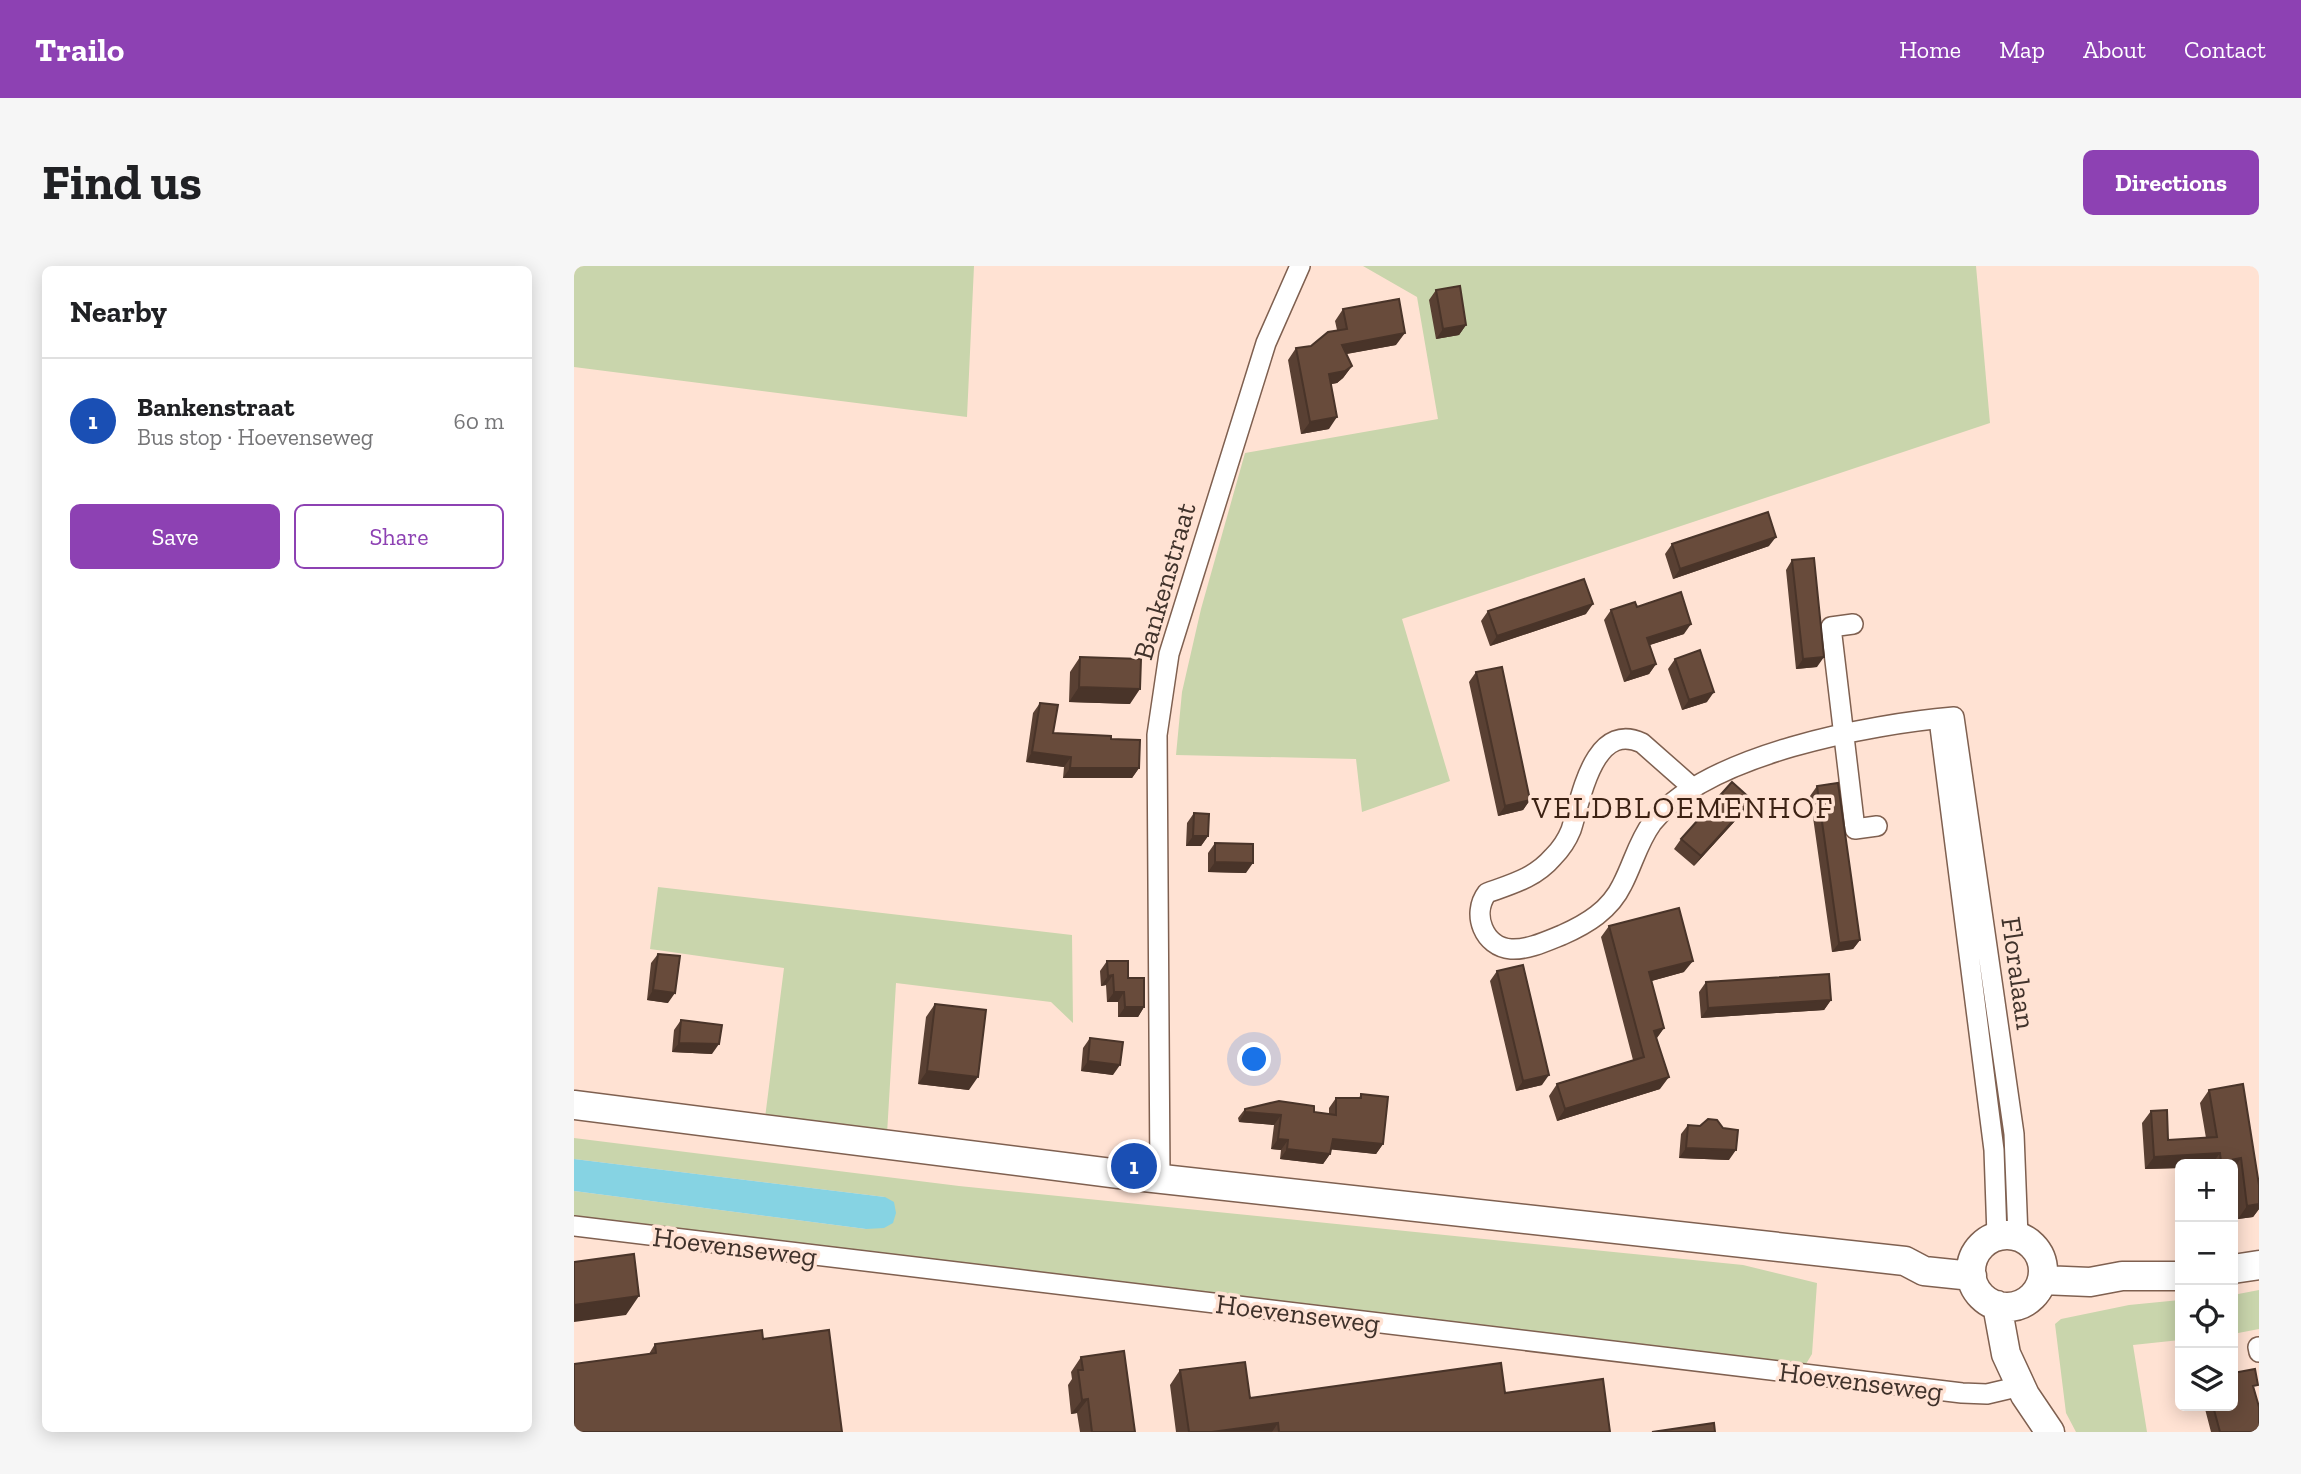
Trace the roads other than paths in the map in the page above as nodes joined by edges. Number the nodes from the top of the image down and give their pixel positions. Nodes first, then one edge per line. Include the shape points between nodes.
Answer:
1 (1300, 266) edge
2 (1853, 624) dead end
3 (1842, 735) junction
4 (1693, 788) junction
5 (1877, 826) dead end
6 (574, 1105) edge
7 (1160, 1178) junction
8 (574, 1226) edge
9 (2008, 1236) junction
10 (2259, 1265) edge
11 (1973, 1267) junction
12 (2238, 1268) edge
13 (2042, 1270) junction
14 (2175, 1276) edge
15 (2008, 1305) junction
16 (2021, 1386) junction
17 (2050, 1432) edge

1 - 7 street, Bankenstraat via 1266,343 1169,654 1157,735
2 - 3 street via 1831,627
3 - 4 street via 1732,768
3 - 5 street via 1855,829
3 - 9 street, Floralaan via 1947,718 2014,1133
4 - 4 street via 1642,743 1632,738 1611,743 1587,775 1570,832 1554,857 1528,878 1487,893 1483,899 1479,917 1488,936 1510,949 1529,947 1595,918 1612,902 1654,821
6 - 7 main road
7 - 11 main road via 1905,1261 1924,1255
8 - 16 street, Hoevenseweg via 1962,1393 1987,1394
9 - 11 main road via 1983,1244
9 - 13 main road via 2033,1246
10 - 12 main road
11 - 15 main road via 1980,1295
13 - 14 main road via 2090,1282 2122,1276
13 - 15 main road via 2037,1290 2029,1299
15 - 16 main road via 2006,1354
16 - 17 main road

